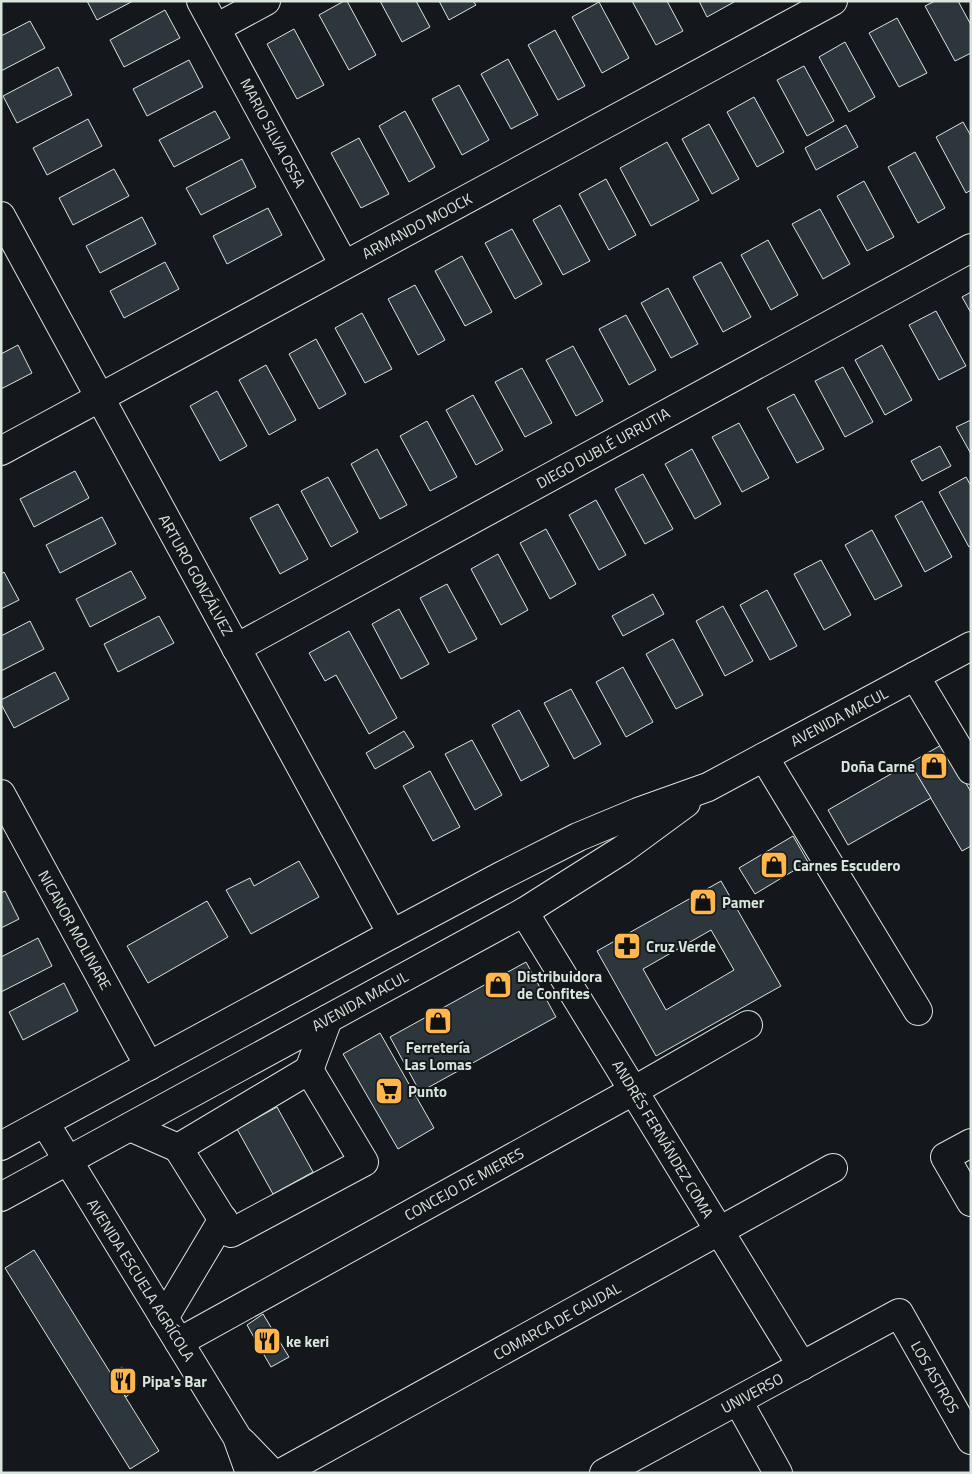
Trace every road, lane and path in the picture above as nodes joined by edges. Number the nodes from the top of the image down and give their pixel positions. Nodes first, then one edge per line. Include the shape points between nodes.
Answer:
1 (202, 1) edge
2 (266, 1) edge
3 (833, 1) edge
4 (216, 28) junction
5 (1, 216) edge
6 (971, 248) edge
7 (344, 265) junction
8 (100, 398) junction
9 (1, 451) edge
10 (971, 646) edge
11 (236, 648) junction
12 (915, 676) junction
13 (764, 757) junction
14 (971, 770) edge
15 (708, 787) junction
16 (1, 794) edge
17 (524, 912) junction
18 (392, 934) junction
19 (918, 1011) dead end
20 (328, 1019) junction
21 (748, 1025) dead end
22 (149, 1066) junction
23 (309, 1070) junction
24 (633, 1091) junction
25 (45, 1122) junction
26 (130, 1127) junction
27 (971, 1143) edge
28 (1, 1146) edge
29 (178, 1148) junction
30 (68, 1161) junction
31 (833, 1168) dead end
32 (1, 1197) edge
33 (971, 1202) edge
34 (223, 1219) junction
35 (719, 1232) junction
36 (899, 1314) joint
37 (164, 1318) junction
38 (178, 1342) junction
39 (802, 1366) junction
40 (738, 1401) junction
41 (237, 1437) junction
42 (971, 1440) edge
43 (250, 1473) edge
44 (272, 1473) edge
45 (281, 1473) edge
46 (604, 1473) edge
47 (778, 1473) edge

1 - 4 street, MARIO SILVA OSSA
2 - 4 street
3 - 7 street, ARMANDO MOOCK
4 - 7 street, MARIO SILVA OSSA
5 - 8 street, ARTURO GONZÁLVEZ
6 - 11 street, DIEGO DUBLÉ URRUTIA
7 - 8 street, ARMANDO MOOCK
8 - 9 street, ARMANDO MOOCK
8 - 11 street, ARTURO GONZÁLVEZ
10 - 12 street, AVENIDA MACUL
11 - 18 street, ARTURO GONZÁLVEZ
12 - 13 street, AVENIDA MACUL
12 - 14 street
13 - 15 street, AVENIDA MACUL
13 - 19 street
15 - 17 street, AVENIDA MACUL via 622,850
15 - 18 street, AVENIDA MACUL via 578,837
16 - 22 street, NICANOR MOLINARE
17 - 20 street, AVENIDA MACUL
17 - 24 street, ANDRÉS FERNÁNDEZ COMA
18 - 22 street, AVENIDA MACUL
20 - 23 street
20 - 26 street, AVENIDA MACUL
21 - 24 street, CONCEJO DE MIERES
22 - 25 street, AVENIDA MACUL
23 - 29 street
23 - 34 street via 364,1162 231,1233
24 - 35 street, ANDRÉS FERNÁNDEZ COMA
24 - 38 street, CONCEJO DE MIERES
25 - 28 street, AVENIDA MACUL
25 - 30 street, AVENIDA ESCUELA AGRÍCOLA
26 - 29 street
26 - 30 street, AVENIDA MACUL
27 - 33 street via 945,1157
29 - 34 street
30 - 32 street, AVENIDA MACUL
30 - 37 street, AVENIDA ESCUELA AGRÍCOLA
31 - 35 street, COMARCA DE CAUDAL
34 - 37 street
35 - 39 street, ANDRÉS FERNÁNDEZ COMA
35 - 45 street, COMARCA DE CAUDAL
36 - 39 street, UNIVERSO
36 - 42 street, LOS ASTROS
37 - 38 street, AVENIDA ESCUELA AGRÍCOLA
38 - 41 street, AVENIDA ESCUELA AGRÍCOLA
39 - 40 street, UNIVERSO
40 - 46 street, UNIVERSO
40 - 47 street
41 - 43 street, AVENIDA ESCUELA AGRÍCOLA
41 - 44 street, AVENIDA ESCUELA AGRÍCOLA

